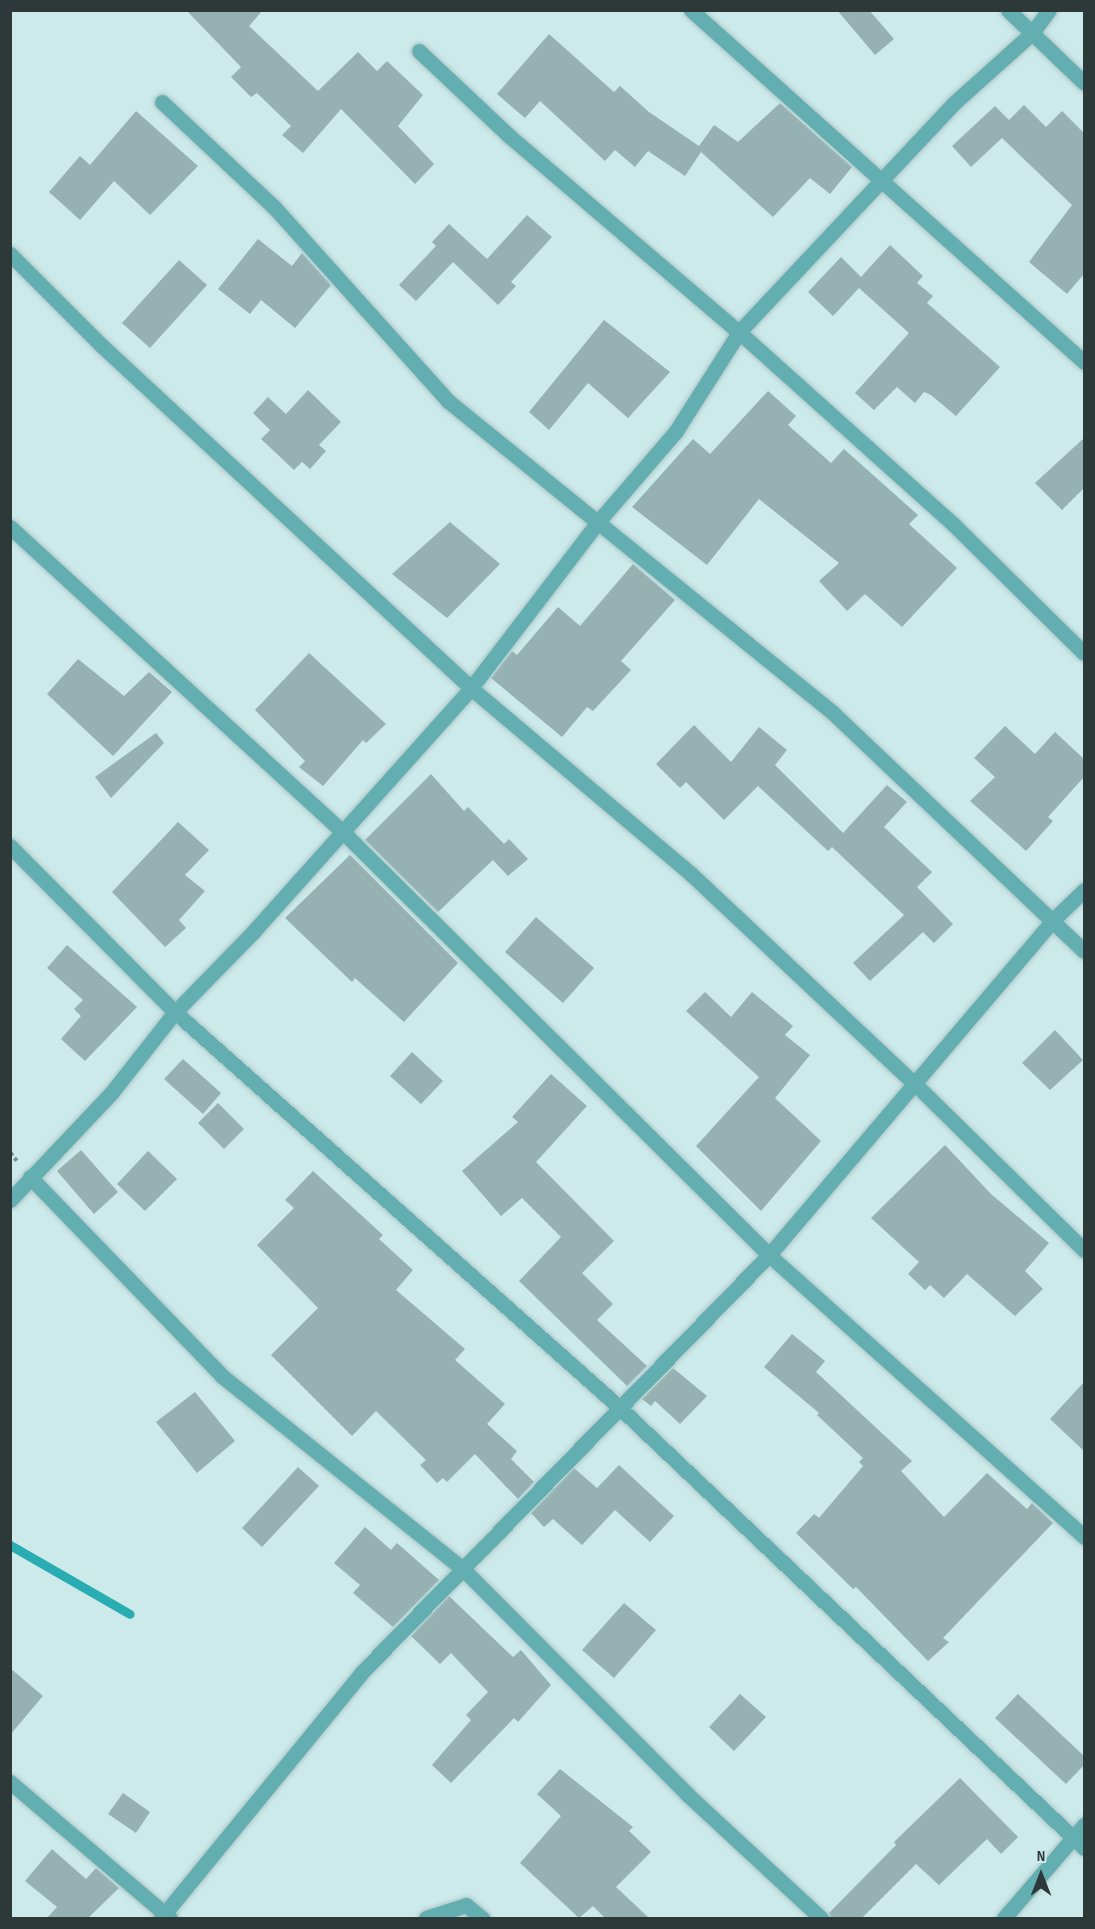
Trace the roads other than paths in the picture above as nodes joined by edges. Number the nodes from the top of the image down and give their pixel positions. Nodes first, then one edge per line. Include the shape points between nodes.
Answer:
1 (691, 10) edge
2 (1008, 10) edge
3 (1049, 10) edge
4 (1032, 33) junction
5 (419, 51) dead end
6 (1084, 83) edge
7 (162, 102) dead end
8 (881, 178) junction
9 (10, 254) edge
10 (739, 332) junction
11 (1084, 362) edge
12 (597, 523) junction
13 (10, 527) edge
14 (1084, 653) edge
15 (471, 688) junction
16 (342, 831) junction
17 (10, 846) edge
18 (1084, 890) edge
19 (1051, 922) junction
20 (1084, 951) edge
21 (175, 1012) junction
22 (915, 1084) junction
23 (30, 1177) junction
24 (10, 1200) edge
25 (1084, 1250) edge
26 (769, 1255) junction
27 (619, 1407) junction
28 (1084, 1537) edge
29 (463, 1569) junction
30 (10, 1782) edge
31 (1084, 1825) edge
32 (1072, 1837) junction
33 (1084, 1848) edge
34 (165, 1917) edge
35 (426, 1918) edge
36 (482, 1918) edge
37 (821, 1918) edge
38 (1004, 1918) edge

1 - 8 street
2 - 4 street
3 - 4 street
4 - 6 street
4 - 8 street via 954,103
5 - 10 street via 508,135
7 - 12 street via 274,207 448,401
8 - 10 street
8 - 11 street
9 - 15 street via 101,345
10 - 12 street via 676,431
10 - 14 street via 954,525
12 - 15 street
12 - 19 street via 832,712
13 - 16 street
15 - 16 street
15 - 22 street via 691,874
16 - 21 street via 253,932
16 - 26 street
17 - 21 street
18 - 19 street
19 - 20 street
19 - 22 street
21 - 23 street via 112,1092
21 - 27 street
22 - 25 street
22 - 26 street
23 - 24 street
23 - 29 street via 222,1376
26 - 27 street
26 - 28 street
27 - 29 street
27 - 32 street
29 - 34 street via 362,1672
29 - 37 street via 687,1794
30 - 34 street
31 - 32 street
32 - 33 street
32 - 38 street
35 - 36 street via 466,1905

